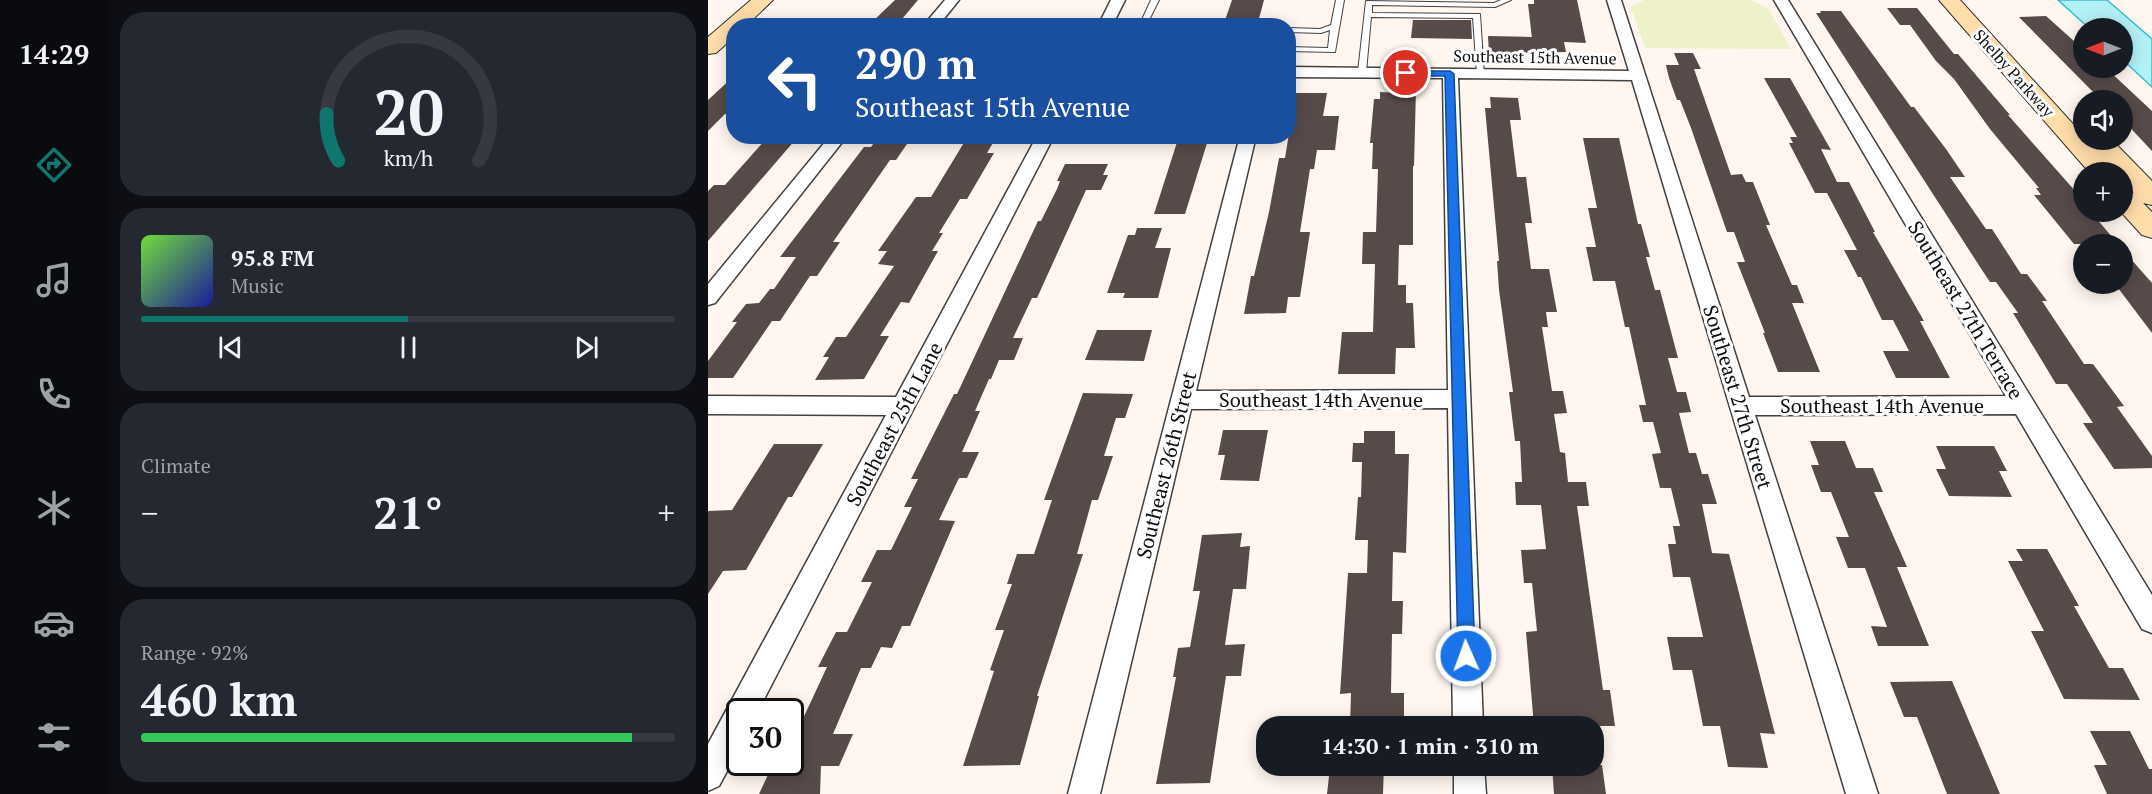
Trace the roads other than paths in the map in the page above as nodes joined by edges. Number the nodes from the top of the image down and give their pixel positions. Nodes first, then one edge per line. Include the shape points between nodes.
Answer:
1 (763, 0) edge
2 (782, 0) edge
3 (951, 0) edge
4 (1118, 0) edge
5 (1155, 0) edge
6 (1340, 0) edge
7 (1507, 0) edge
8 (1614, 0) edge
9 (1781, 0) edge
10 (1949, 0) edge
11 (1968, 0) edge
12 (1369, 1) edge
13 (1367, 15) junction
14 (742, 18) edge
15 (763, 18) edge
16 (936, 18) edge
17 (1108, 18) edge
18 (1146, 18) edge
19 (1334, 26) junction
20 (1296, 30) edge
21 (726, 32) edge
22 (708, 48) edge
23 (1296, 49) edge
24 (726, 51) edge
25 (708, 67) edge
26 (1296, 72) edge
27 (1362, 72) junction
28 (1450, 74) junction
29 (1481, 74) junction
30 (1638, 76) junction
31 (2073, 111) edge
32 (833, 144) edge
33 (1042, 144) edge
34 (1246, 144) edge
35 (2108, 150) edge
36 (2093, 162) edge
37 (2152, 197) edge
38 (2133, 208) edge
39 (2152, 229) edge
40 (708, 297) edge
41 (1459, 399) junction
42 (1183, 400) junction
43 (708, 405) edge
44 (2023, 405) junction
45 (904, 406) junction
46 (1741, 406) junction
47 (2152, 620) edge
48 (749, 698) edge
49 (1468, 716) edge
50 (726, 742) edge
51 (708, 775) edge
52 (1469, 776) edge
53 (1084, 794) edge
54 (1470, 794) edge
55 (1862, 794) edge

1 - 14 street
2 - 15 street
3 - 16 street
4 - 17 street
5 - 18 lane
6 - 19 lane
7 - 12 lane via 1495,4
8 - 30 street, Southeast 27th Street
9 - 44 street, Southeast 27th Terrace
10 - 36 street, Shelby Parkway
11 - 31 street, Shelby Parkway
12 - 13 lane
13 - 27 lane
13 - 29 lane via 1478,16
19 - 20 lane via 1321,31
19 - 23 lane via 1332,50
21 - 22 street
24 - 25 street
26 - 27 street, Southeast 15th Avenue
27 - 28 street, Southeast 15th Avenue
28 - 29 street, Southeast 15th Avenue
28 - 41 street
29 - 30 street, Southeast 15th Avenue
30 - 46 street, Southeast 27th Street
32 - 40 street
33 - 45 street, Southeast 25th Lane
34 - 42 street, Southeast 26th Street
35 - 37 street
38 - 39 street
41 - 42 street, Southeast 14th Avenue
41 - 49 street
42 - 53 street, Southeast 26th Street
43 - 45 street
44 - 46 street, Southeast 14th Avenue
44 - 47 street, Southeast 27th Terrace
45 - 48 street, Southeast 25th Lane
46 - 55 street, Southeast 27th Street
50 - 51 street
52 - 54 street

